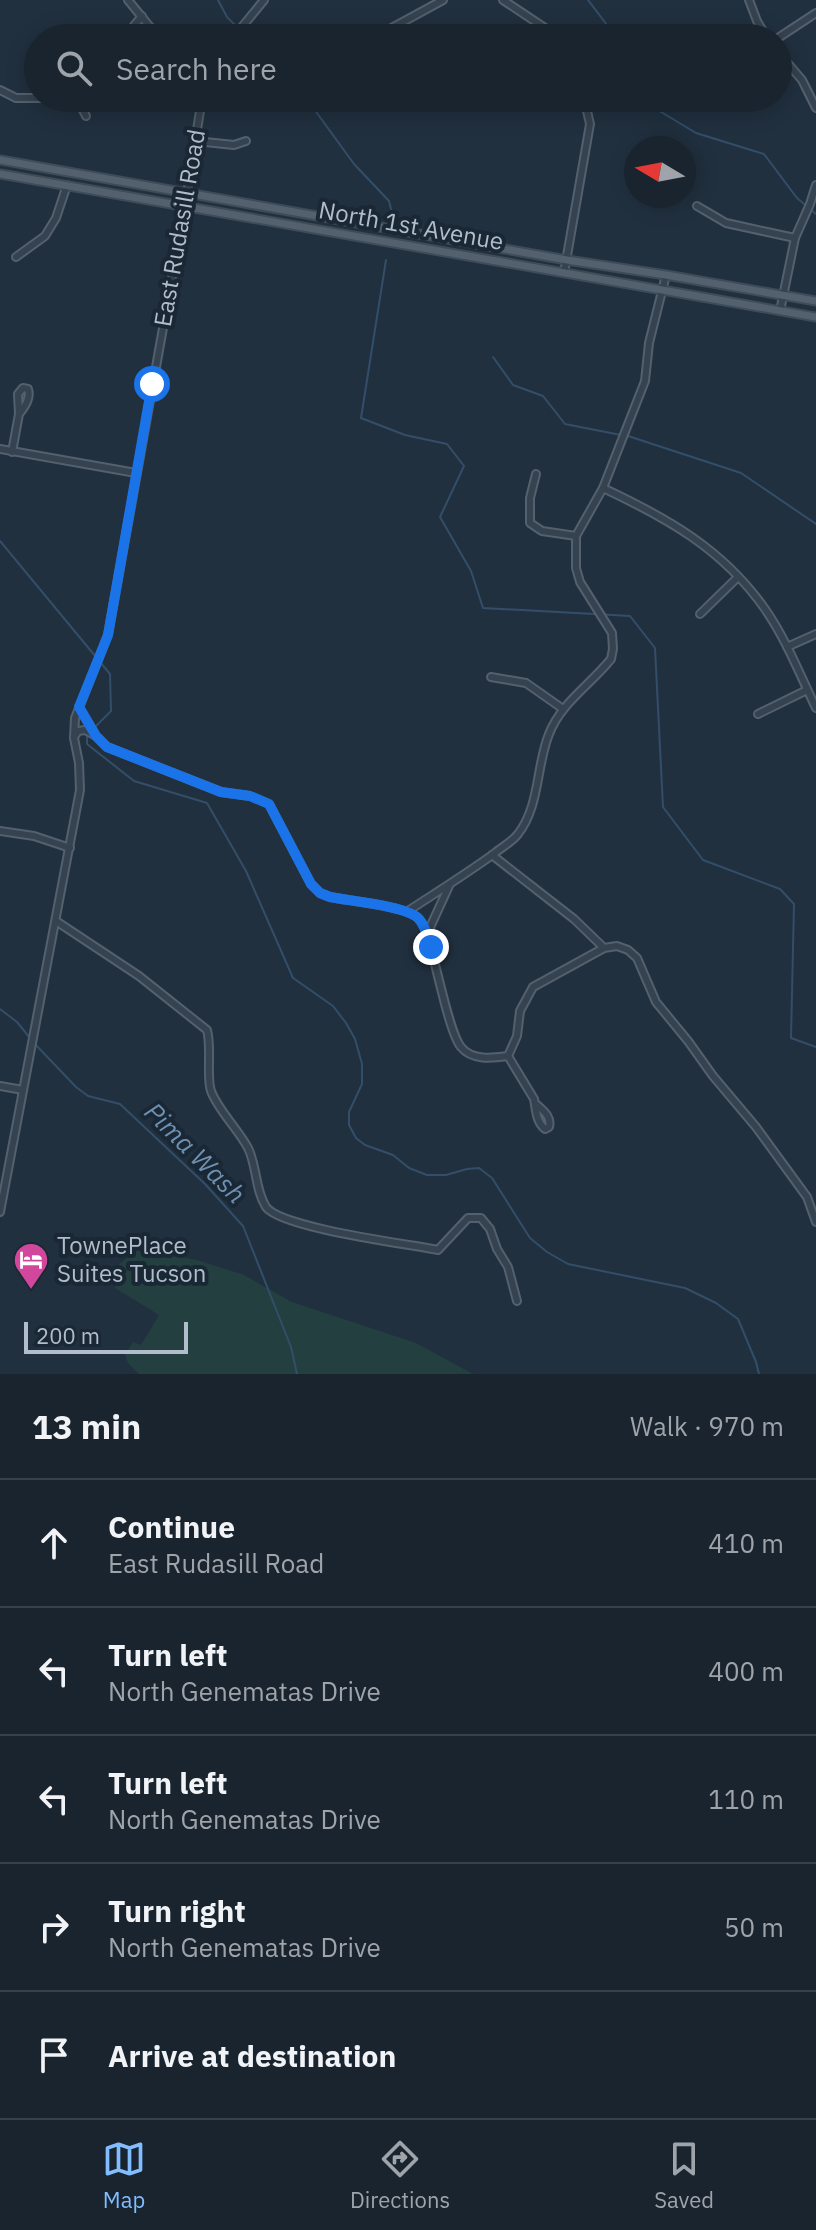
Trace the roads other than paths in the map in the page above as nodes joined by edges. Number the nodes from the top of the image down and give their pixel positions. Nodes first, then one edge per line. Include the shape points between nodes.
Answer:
1 (128, 0) edge
2 (264, 0) edge
3 (443, 0) edge
4 (503, 0) edge
5 (749, 0) edge
6 (816, 13) edge
7 (142, 16) junction
8 (135, 24) edge
9 (148, 24) edge
10 (244, 24) edge
11 (399, 24) edge
12 (539, 24) edge
13 (759, 24) edge
14 (792, 29) edge
15 (792, 68) edge
16 (0, 90) edge
17 (24, 98) edge
18 (816, 108) edge
19 (84, 112) edge
20 (200, 112) edge
21 (587, 112) edge
22 (86, 116) dead end
23 (195, 141) junction
24 (246, 141) dead end
25 (0, 160) edge
26 (0, 174) edge
27 (67, 185) junction
28 (816, 185) edge
29 (187, 194) junction
30 (697, 206) dead end
31 (184, 207) junction
32 (795, 238) junction
33 (16, 257) dead end
34 (567, 260) junction
35 (564, 273) junction
36 (666, 275) junction
37 (663, 290) junction
38 (783, 296) junction
39 (816, 301) edge
40 (780, 311) junction
41 (816, 317) edge
42 (19, 414) dead end
43 (0, 449) edge
44 (12, 452) junction
45 (136, 473) junction
46 (536, 474) dead end
47 (603, 488) junction
48 (576, 536) junction
49 (738, 577) junction
50 (700, 614) dead end
51 (816, 634) edge
52 (787, 647) junction
53 (491, 677) dead end
54 (807, 690) junction
55 (79, 707) junction
56 (816, 708) edge
57 (563, 709) junction
58 (758, 714) dead end
59 (74, 737) junction
60 (97, 738) junction
61 (0, 831) edge
62 (70, 848) junction
63 (492, 855) junction
64 (450, 885) junction
65 (408, 911) junction
66 (56, 921) junction
67 (427, 934) junction
68 (604, 948) junction
69 (508, 1056) junction
70 (0, 1086) edge
71 (23, 1090) junction
72 (535, 1103) dead end
73 (0, 1212) edge
74 (816, 1222) edge
75 (517, 1301) dead end

1 - 7 street
2 - 10 street
3 - 11 street
4 - 12 street
5 - 13 street
6 - 14 street
7 - 8 street
7 - 9 street
15 - 18 street
16 - 17 street
19 - 22 street
20 - 23 street, East Rudasill Road
21 - 34 street via 590,124
23 - 24 street
23 - 29 street, East Rudasill Road
25 - 29 main road, North 1st Avenue
26 - 27 main road, North 1st Avenue
27 - 31 main road, North 1st Avenue
27 - 33 street via 45,236
28 - 32 street
29 - 31 street, East Rudasill Road
29 - 34 main road, North 1st Avenue
30 - 32 street via 726,223
31 - 35 main road, North 1st Avenue
31 - 45 street, East Rudasill Road
32 - 38 street
34 - 35 street
34 - 36 main road, North 1st Avenue
35 - 37 main road, North 1st Avenue
36 - 37 street
36 - 38 main road, North 1st Avenue
37 - 40 main road, North 1st Avenue
37 - 47 street via 645,381
38 - 39 main road, North 1st Avenue
38 - 40 street
40 - 41 main road, North 1st Avenue
42 - 44 street
43 - 44 street
44 - 45 street
45 - 55 street, East Rudasill Road via 108,635
46 - 48 street via 530,523 542,531
47 - 48 street
47 - 49 street via 661,516 708,547
48 - 57 street via 580,582 612,633 613,649 605,667
49 - 50 street
49 - 52 street via 767,611
51 - 52 street
52 - 54 street
53 - 57 street via 526,683
54 - 56 street
54 - 58 street
55 - 59 street, East Rudasill Road
55 - 60 street
57 - 63 street via 548,735 527,819 517,836
59 - 60 street via 85,730
59 - 62 street, East Rudasill Road via 80,790
60 - 65 street via 107,747 194,782 269,804 320,893
61 - 62 street
62 - 66 street, East Rudasill Road
63 - 64 street
63 - 68 street
64 - 65 street
64 - 67 street
65 - 67 street
66 - 71 street, East Rudasill Road
66 - 75 street via 207,1030 210,1090 250,1151 268,1210 328,1230 438,1250 468,1218 481,1218 508,1267
67 - 69 street via 461,1047 486,1058
68 - 69 street via 533,987 520,1011
68 - 74 street via 617,946 637,958 656,1002 784,1165 807,1197
69 - 72 street
70 - 71 street
71 - 73 street, East Rudasill Road

